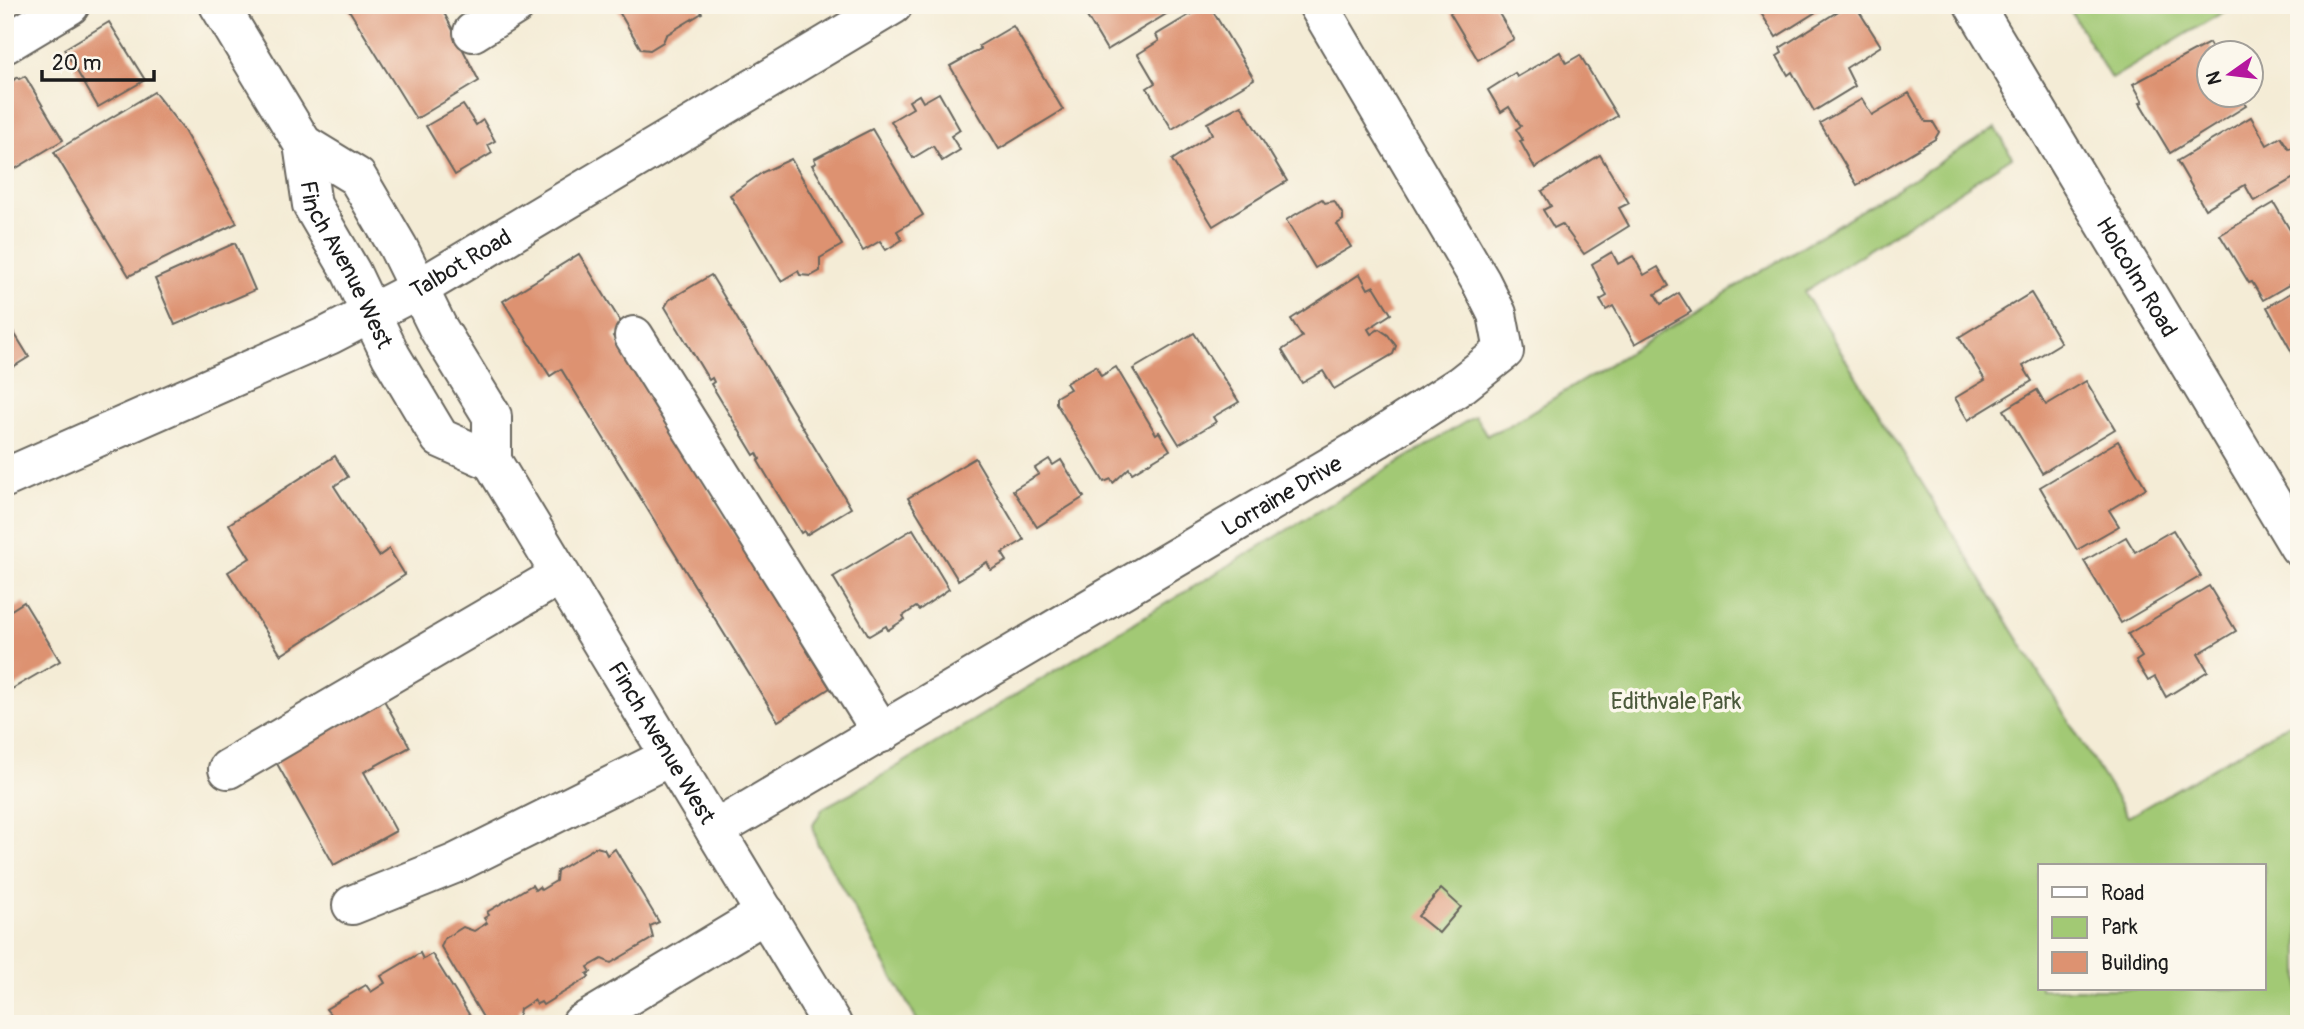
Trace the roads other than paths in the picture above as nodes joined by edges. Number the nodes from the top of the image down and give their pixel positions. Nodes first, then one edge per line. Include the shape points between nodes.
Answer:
1 (70, 5) edge
2 (219, 5) edge
3 (516, 5) edge
4 (893, 5) edge
5 (1318, 5) edge
6 (1973, 5) edge
7 (473, 32) dead end
8 (5, 44) edge
9 (303, 144) junction
10 (418, 289) junction
11 (371, 313) junction
12 (634, 336) dead end
13 (492, 461) junction
14 (5, 478) edge
15 (2299, 547) edge
16 (560, 575) junction
17 (882, 733) junction
18 (671, 756) junction
19 (228, 769) dead end
20 (715, 830) junction
21 (352, 905) dead end
22 (766, 913) junction
23 (581, 1024) edge
24 (832, 1024) edge

1 - 8 street
2 - 9 street, Finch Avenue West
3 - 7 street
4 - 10 street, Talbot Road
5 - 17 street, Lorraine Drive via 1481,282 1497,314 1504,351 1377,439
6 - 15 street, Holcolm Road
9 - 10 street, Finch Avenue West via 357,177
9 - 11 street, Finch Avenue West via 312,205
10 - 11 street, Talbot Road
10 - 13 street, Finch Avenue West via 492,416
11 - 13 street, Finch Avenue West via 440,438
11 - 14 street, Talbot Road
12 - 17 street
13 - 16 street, Finch Avenue West
16 - 18 street, Finch Avenue West
16 - 19 street
17 - 20 street, Lorraine Drive
18 - 20 street, Finch Avenue West
18 - 21 street via 454,864
20 - 22 street, Finch Avenue West
22 - 23 street
22 - 24 street, Finch Avenue West

